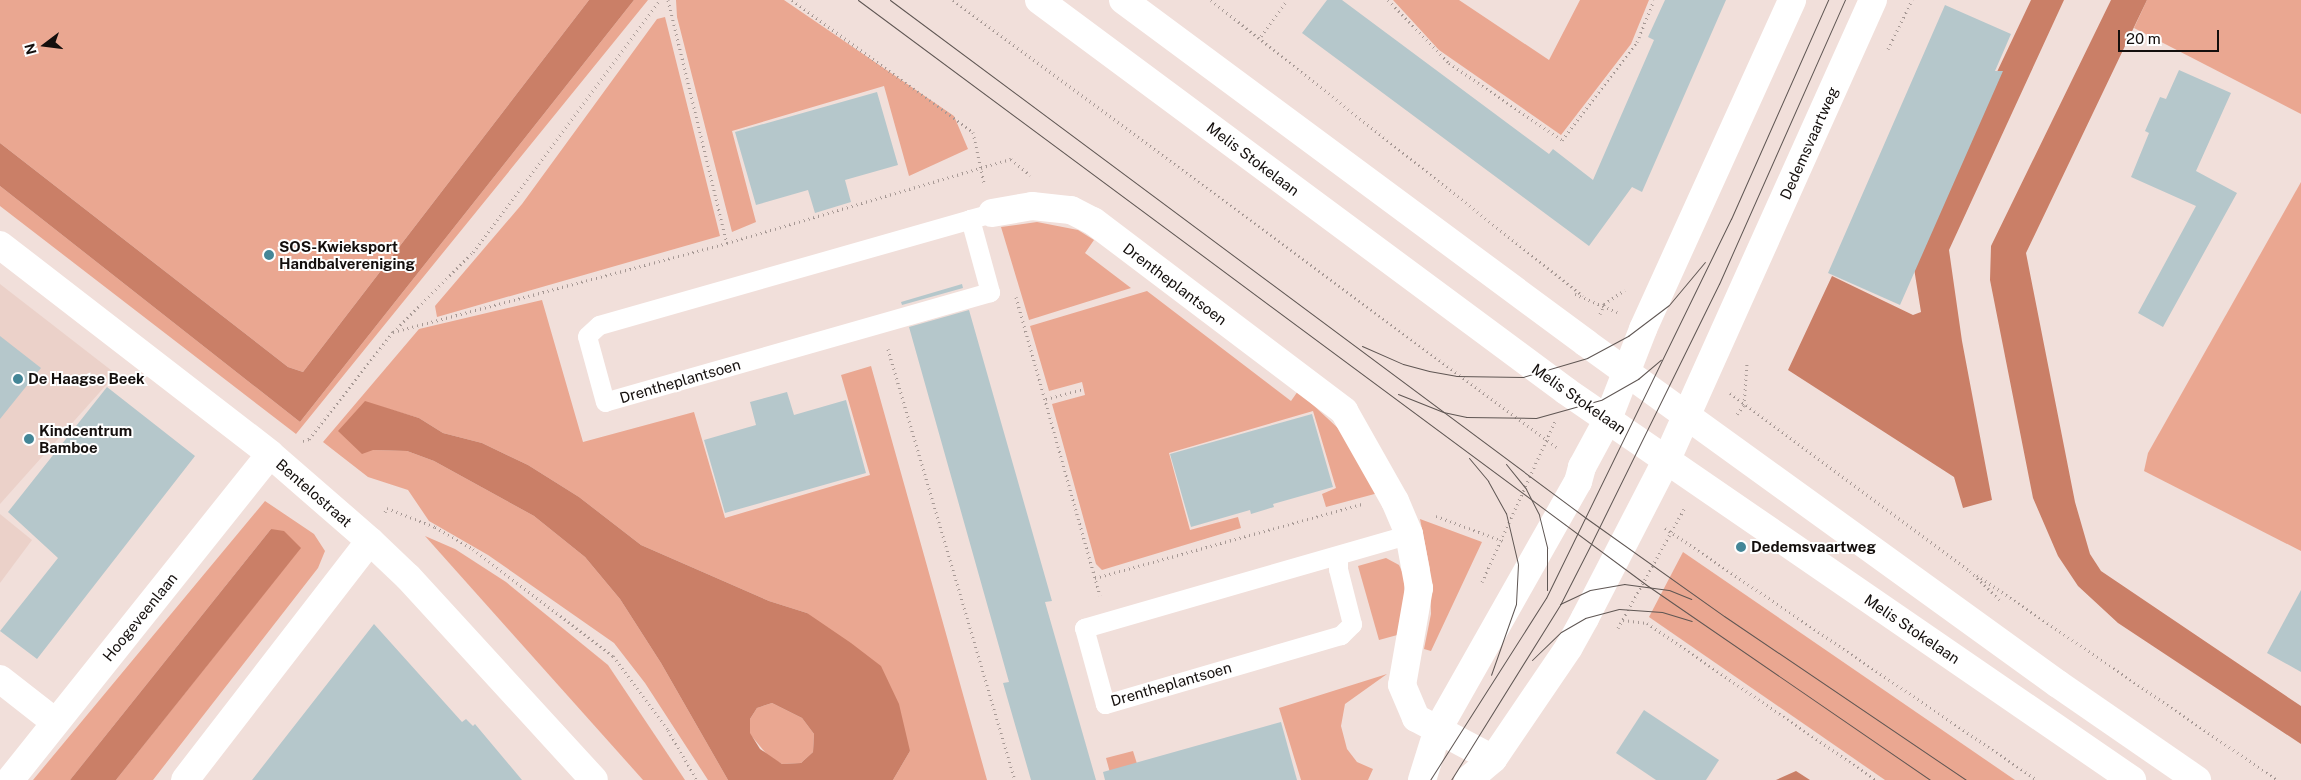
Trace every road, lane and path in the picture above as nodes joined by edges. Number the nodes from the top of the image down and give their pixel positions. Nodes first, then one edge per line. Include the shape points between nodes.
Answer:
1 (660, 0) edge
2 (668, 0) edge
3 (792, 0) edge
4 (953, 0) edge
5 (1039, 0) edge
6 (1123, 0) edge
7 (1211, 0) edge
8 (1287, 0) edge
9 (1388, 0) edge
10 (1654, 0) edge
11 (1792, 0) edge
12 (1873, 0) edge
13 (1260, 36) junction
14 (1010, 159) dead end
15 (980, 167) junction
16 (981, 216) junction
17 (727, 243) junction
18 (0, 244) edge
19 (1014, 287) dead end
20 (881, 325) junction
21 (1643, 329) junction
22 (393, 332) junction
23 (1627, 370) junction
24 (1706, 374) junction
25 (1084, 389) dead end
26 (1046, 399) junction
27 (1687, 415) junction
28 (1608, 419) junction
29 (1548, 441) dead end
30 (270, 454) junction
31 (1666, 459) junction
32 (1394, 498) junction
33 (1409, 534) junction
34 (1672, 534) dead end
35 (370, 541) junction
36 (1503, 541) dead end
37 (1338, 556) junction
38 (1095, 578) junction
39 (1107, 620) junction
40 (1623, 620) dead end
41 (0, 679) edge
42 (55, 722) junction
43 (1438, 729) junction
44 (1493, 759) junction
45 (10, 780) edge
46 (184, 780) edge
47 (594, 780) edge
48 (697, 780) edge
49 (1015, 780) edge
50 (1422, 780) edge
51 (1468, 780) edge
52 (1876, 780) edge
53 (2038, 780) edge
54 (2132, 780) edge
55 (2197, 780) edge
56 (2278, 780) edge

1 - 22 path via 473,252
2 - 17 path
3 - 15 path via 974,132
4 - 29 path
5 - 28 street, Melis Stokelaan via 1492,337
6 - 23 street via 1481,266
7 - 13 path
8 - 13 path
9 - 10 path via 1449,63 1562,140 1637,42
11 - 21 street
12 - 24 street, Dedemsvaartweg
13 - 21 path via 1584,296 1604,304
14 - 15 path
15 - 16 path
15 - 17 path
16 - 20 lane, Drentheplantsoen via 990,292
16 - 20 lane, Drentheplantsoen via 599,325 587,336 605,402
16 - 32 street, Drentheplantsoen via 1032,206 1071,210 1093,221 1344,411
17 - 22 path
18 - 30 street, Bentelostraat
19 - 26 path
20 - 49 path
21 - 23 street
22 - 30 path via 309,439
23 - 27 street
23 - 28 street
24 - 27 street, Dedemsvaartweg
24 - 56 path via 1970,571
25 - 26 path
26 - 38 path
27 - 31 street, Dedemsvaartweg
27 - 55 street via 2058,684
28 - 31 street, Melis Stokelaan
28 - 43 street via 1578,482
30 - 35 street, Bentelostraat
30 - 42 street, Hoogeveenlaan
31 - 44 street, Dedemsvaartweg via 1569,647
31 - 54 street, Melis Stokelaan
32 - 33 street, Drentheplantsoen
32 - 36 path
32 - 38 path
33 - 37 lane, Drentheplantsoen
33 - 43 street, Drentheplantsoen via 1419,588 1402,685 1416,718
34 - 53 path
35 - 46 street
35 - 47 street, Bentelostraat via 408,577
35 - 48 path via 387,508 435,527 506,572 613,656 668,730
37 - 39 lane, Drentheplantsoen
37 - 39 lane, Drentheplantsoen via 1338,569 1352,624 1341,635 1104,704 1084,628
38 - 39 path
40 - 52 path via 1647,623
41 - 42 street
42 - 45 street, Hoogeveenlaan
43 - 44 street, Drentheplantsoen
43 - 50 street
44 - 51 street, Dedemsvaartweg

